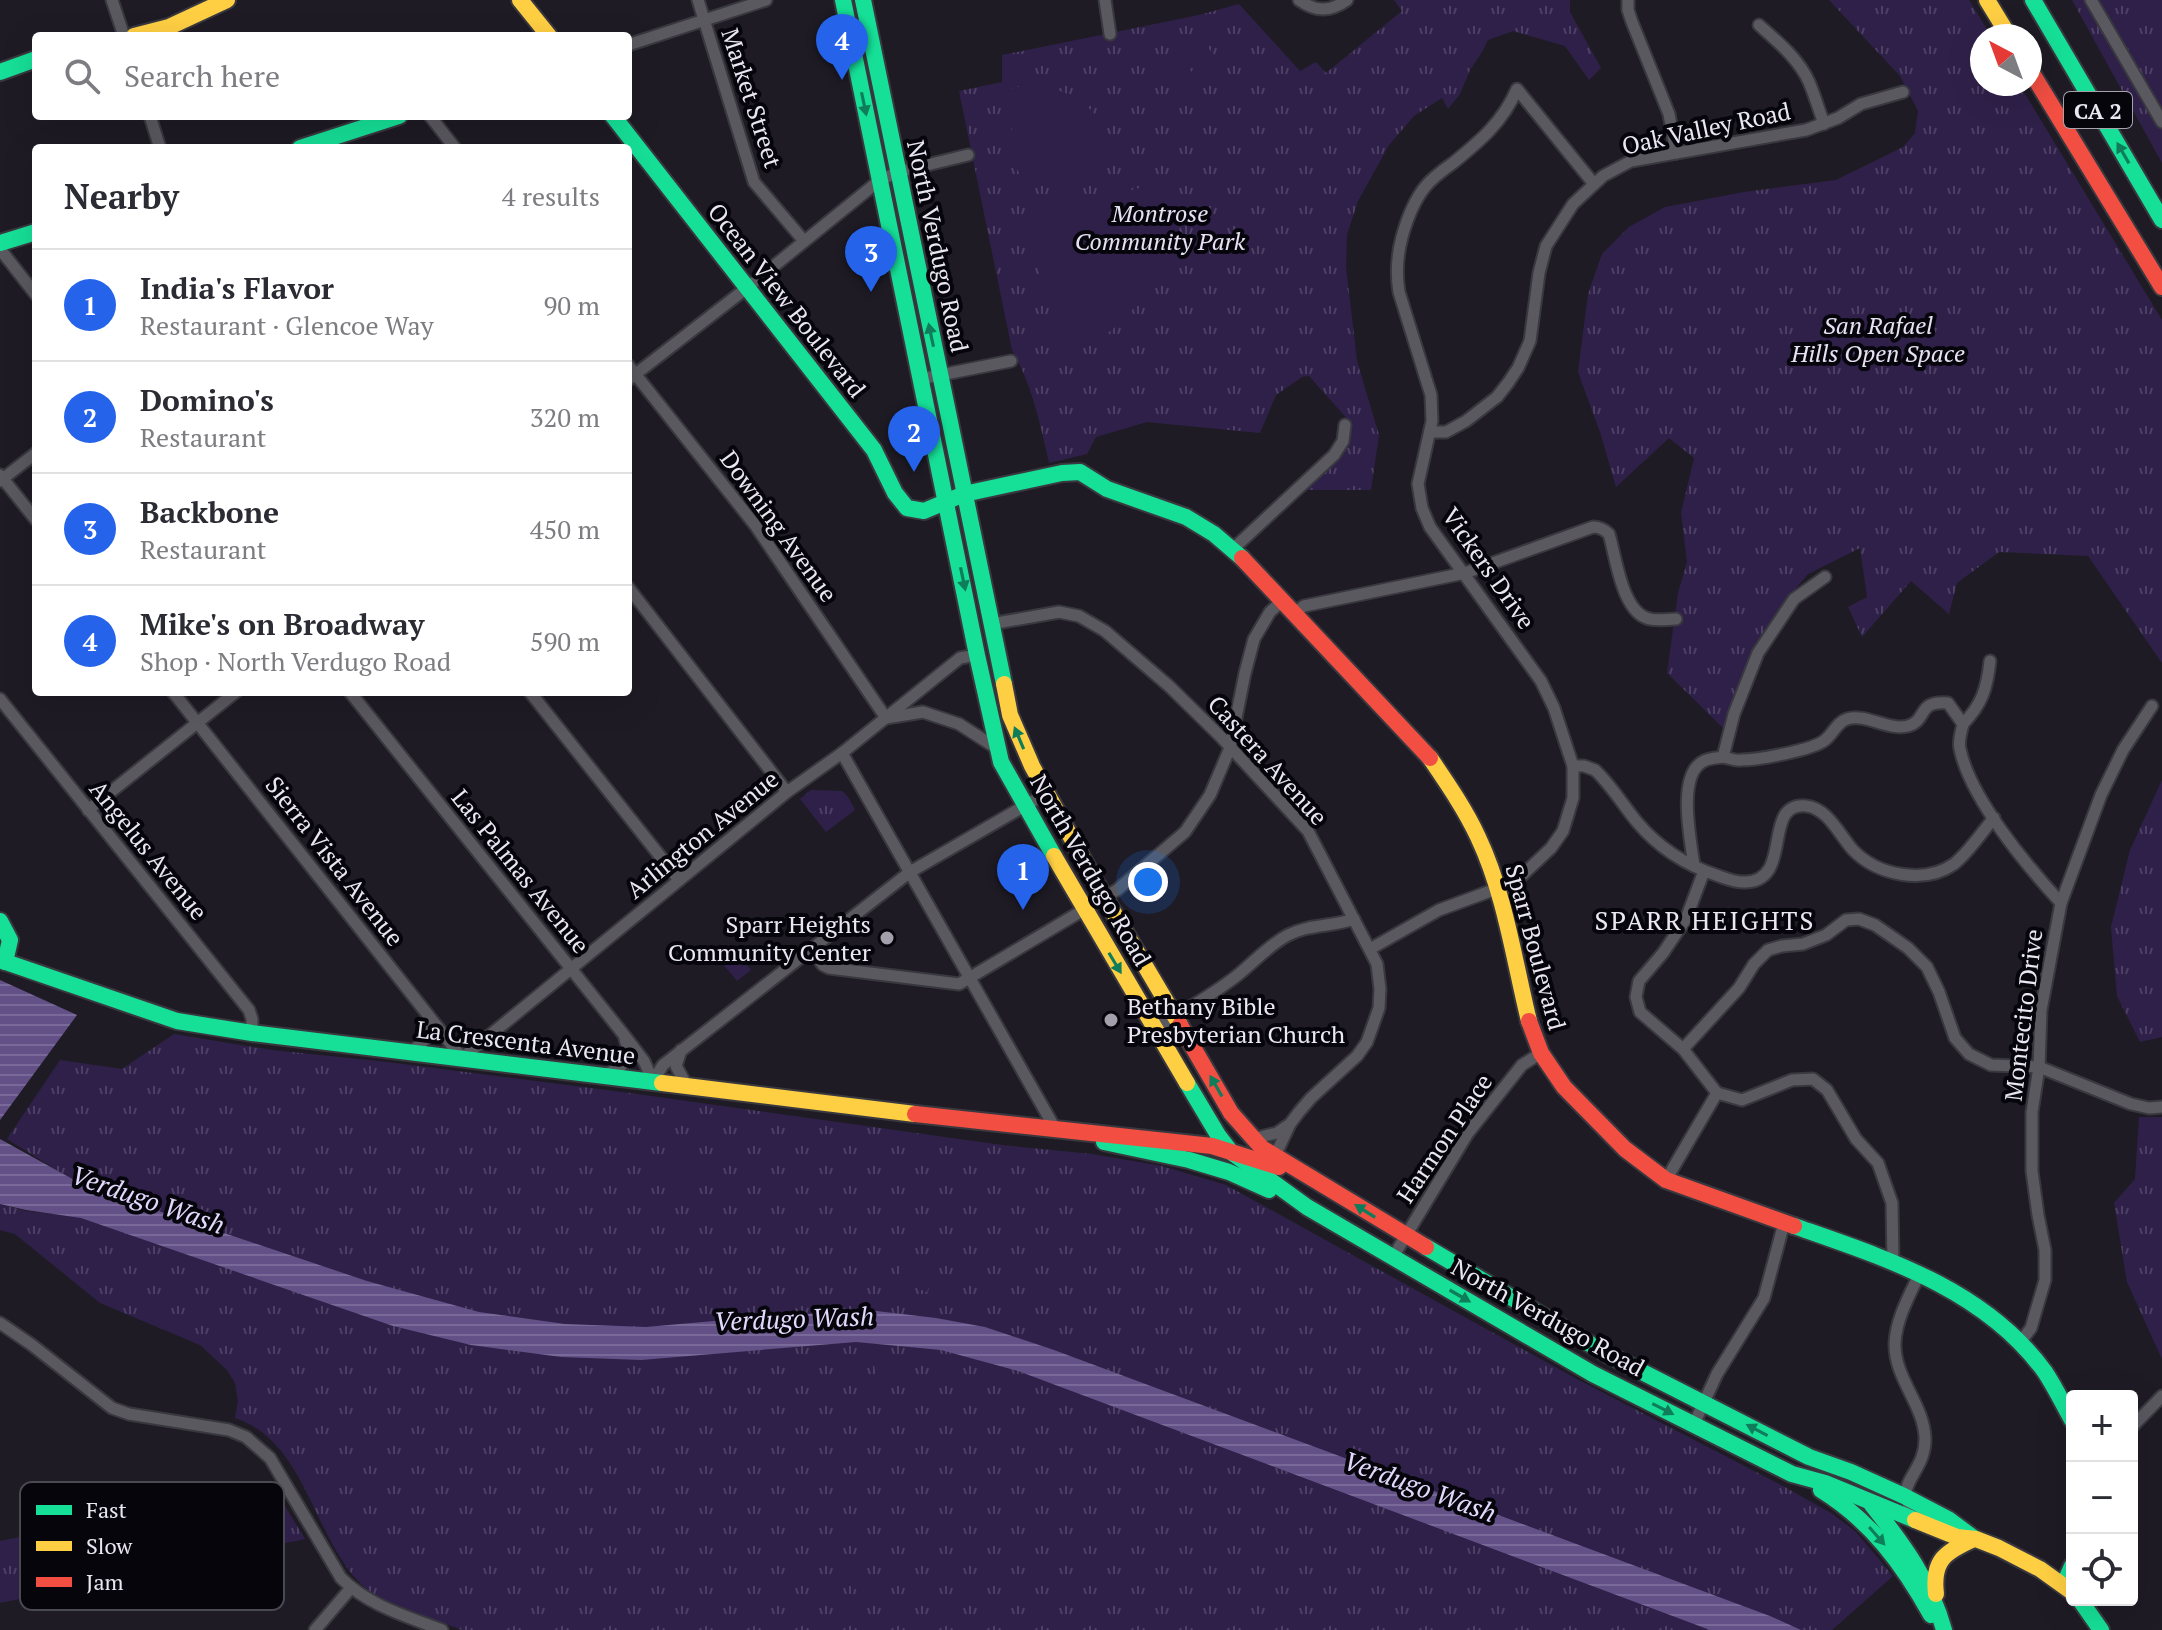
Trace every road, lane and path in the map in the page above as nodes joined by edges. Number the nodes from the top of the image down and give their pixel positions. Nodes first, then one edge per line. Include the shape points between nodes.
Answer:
1 (112, 0) edge
2 (227, 0) edge
3 (520, 0) edge
4 (698, 0) edge
5 (766, 0) edge
6 (843, 0) edge
7 (863, 0) edge
8 (1105, 0) edge
9 (1299, 0) edge
10 (1347, 0) edge
11 (1628, 0) edge
12 (1987, 0) edge
13 (2033, 0) edge
14 (2091, 0) edge
15 (704, 20) junction
16 (2002, 24) edge
17 (1759, 25) dead end
18 (123, 32) edge
19 (150, 32) edge
20 (546, 32) edge
21 (1110, 34) dead end
22 (632, 44) edge
23 (32, 60) edge
24 (0, 72) edge
25 (2042, 90) edge
26 (1903, 92) dead end
27 (151, 120) edge
28 (387, 120) edge
29 (433, 120) edge
30 (616, 120) edge
31 (2162, 122) edge
32 (1824, 124) junction
33 (159, 144) edge
34 (312, 144) edge
35 (452, 144) edge
36 (1676, 153) junction
37 (968, 155) dead end
38 (898, 172) junction
39 (880, 180) junction
40 (1594, 184) junction
41 (2162, 220) edge
42 (32, 233) edge
43 (804, 241) junction
44 (0, 243) edge
45 (0, 249) edge
46 (748, 287) junction
47 (2162, 287) edge
48 (32, 290) edge
49 (1011, 361) dead end
50 (632, 372) edge
51 (632, 375) edge
52 (940, 375) junction
53 (920, 379) junction
54 (1345, 425) dead end
55 (1430, 432) junction
56 (32, 456) edge
57 (1080, 472) joint
58 (1, 478) edge
59 (964, 494) junction
60 (947, 503) junction
61 (32, 515) edge
62 (1233, 549) junction
63 (1465, 573) junction
64 (1825, 577) dead end
65 (632, 592) edge
66 (1288, 607) junction
67 (1676, 619) dead end
68 (991, 624) junction
69 (977, 655) junction
70 (1990, 661) dead end
71 (176, 696) edge
72 (231, 696) edge
73 (353, 696) edge
74 (533, 696) edge
75 (0, 699) edge
76 (2152, 706) dead end
77 (886, 718) junction
78 (197, 722) junction
79 (1963, 724) junction
80 (1230, 748) junction
81 (998, 749) junction
82 (842, 753) junction
83 (1723, 757) junction
84 (1573, 766) junction
85 (787, 792) junction
86 (1047, 793) junction
87 (1025, 806) junction
88 (88, 810) junction
89 (1994, 818) junction
90 (1699, 869) junction
91 (910, 872) junction
92 (679, 880) junction
93 (1497, 889) junction
94 (1105, 899) junction
95 (2061, 903) junction
96 (1085, 911) junction
97 (1354, 919) junction
98 (0, 921) edge
99 (811, 949) junction
100 (1370, 949) junction
101 (3, 961) edge
102 (571, 969) junction
103 (970, 977) junction
104 (428, 1015) junction
105 (1175, 1016) junction
106 (1154, 1029) junction
107 (493, 1032) junction
108 (252, 1033) junction
109 (624, 1035) junction
110 (1683, 1049) junction
111 (681, 1050) junction
112 (410, 1052) junction
113 (1541, 1053) junction
114 (462, 1058) junction
115 (495, 1062) junction
116 (2039, 1067) junction
117 (604, 1075) junction
118 (653, 1081) junction
119 (687, 1086) junction
120 (1717, 1093) junction
121 (2162, 1107) edge
122 (1290, 1124) junction
123 (1056, 1130) junction
124 (1252, 1139) junction
125 (1231, 1152) junction
126 (1275, 1156) junction
127 (1666, 1180) junction
128 (1325, 1186) junction
129 (1307, 1207) junction
130 (1784, 1223) junction
131 (1406, 1236) junction
132 (1393, 1257) junction
133 (1893, 1261) junction
134 (1920, 1273) junction
135 (0, 1323) edge
136 (2019, 1344) junction
137 (2162, 1396) edge
138 (1705, 1403) junction
139 (2066, 1410) edge
140 (2138, 1421) edge
141 (1694, 1424) junction
142 (1809, 1457) junction
143 (1792, 1474) junction
144 (1904, 1496) junction
145 (1870, 1502) junction
146 (1933, 1527) junction
147 (1975, 1539) junction
148 (2066, 1587) edge
149 (351, 1588) junction
150 (2084, 1606) edge
151 (1941, 1626) edge
152 (315, 1630) edge
153 (442, 1630) edge
154 (2101, 1630) edge

1 - 18 street
2 - 19 main road
3 - 20 main road
4 - 15 street, Market Street
5 - 15 street
6 -> 39 main road, North Verdugo Road
7 - 38 main road, North Verdugo Road
8 - 21 street
9 - 10 street via 1330,10
11 - 36 street via 1669,114
12 - 16 main road
41 -> 13 main road, CA 2
14 - 31 street
15 - 22 street
15 - 43 street, Market Street via 754,182
17 - 32 street via 1803,71
23 - 24 main road
25 - 47 main road, CA 2
26 - 32 street, Oak Valley Road via 1861,104
27 - 33 street
28 - 34 main road
29 - 35 street
30 - 46 main road, Ocean View Boulevard
32 - 36 street, Oak Valley Road
36 - 40 street, Oak Valley Road via 1631,161
37 - 38 street
38 - 39 street
52 -> 38 main road, North Verdugo Road
39 - 43 street
39 - 53 main road, North Verdugo Road
40 - 55 street, Oak Valley Road via 1573,204 1546,246 1530,341 1518,368 1481,410 1446,432
40 - 55 street, Vickers Drive via 1517,89 1494,127 1414,202 1398,250 1397,278 1431,395
42 - 44 main road
43 - 46 street
45 - 48 street
46 - 50 street
46 - 60 main road, Ocean View Boulevard via 874,450 900,501 924,511
49 - 52 street
51 - 77 street, Downing Avenue via 755,525
52 - 53 street
52 - 59 main road, North Verdugo Road
53 - 60 main road, North Verdugo Road
54 - 62 street via 1334,455
55 - 63 street, Vickers Drive via 1418,484 1422,508
56 - 58 street
57 - 59 main road, Ocean View Boulevard
57 - 62 main road, Sparr Boulevard via 1107,489 1186,517
58 - 61 street
59 - 60 main road, Ocean View Boulevard
59 - 68 main road, North Verdugo Road
60 -> 69 main road, North Verdugo Road
62 - 66 main road, Sparr Boulevard
63 - 66 street
63 - 67 street via 1593,527 1609,534 1630,606 1649,619
63 - 84 street, Vickers Drive via 1541,681
64 - 83 street via 1794,599 1758,653
65 - 85 street
66 - 80 street via 1270,612 1254,639
66 - 93 main road, Sparr Boulevard via 1427,754 1478,837
68 - 80 street, Castera Avenue via 1059,612 1091,622 1169,686
86 -> 68 main road, North Verdugo Road via 1010,715
69 - 77 street, Arlington Avenue via 960,658
69 - 81 main road, North Verdugo Road
70 - 79 street via 1988,686
71 - 78 street, Sierra Vista Avenue
72 - 78 street
73 - 102 street, Las Palmas Avenue
74 - 92 street
75 - 88 street, Angelus Avenue
76 - 95 street, Montecito Drive via 2101,795
77 - 81 street via 923,712 959,724
77 - 82 street, Arlington Avenue
78 - 88 street
78 - 104 street, Sierra Vista Avenue
79 - 83 street via 1948,703 1937,702 1907,726 1845,719 1813,748 1740,761
79 - 89 street via 1959,745 1967,771
80 - 94 street via 1210,795 1185,832
80 - 97 street, Castera Avenue via 1308,831
81 - 87 main road, North Verdugo Road
82 - 85 street, Arlington Avenue
82 - 91 street
83 - 90 street via 1705,760 1691,774 1688,804
84 - 90 street via 1595,770 1650,836
84 - 93 street, Vickers Drive via 1573,798 1563,831 1515,882
85 - 92 street, Arlington Avenue
86 - 87 street
86 - 94 main road, North Verdugo Road
87 - 91 street
87 - 96 main road, North Verdugo Road
88 - 108 street, Angelus Avenue via 249,1010
89 - 90 street via 1953,864 1916,875 1879,869 1865,861 1829,820 1803,805 1783,817 1775,858 1758,879 1730,880
89 - 95 street
90 - 110 street via 1686,919 1637,987 1642,1015
91 - 99 street
91 - 103 street
92 - 102 street, Arlington Avenue
93 - 100 street, Vickers Drive via 1439,910
93 - 113 main road, Sparr Boulevard via 1519,987
94 - 96 street
94 - 105 main road, North Verdugo Road
95 - 116 street, Montecito Drive via 2041,1010
96 - 103 street
96 -> 106 main road, North Verdugo Road
97 - 100 street, Castera Avenue
97 - 105 street via 1291,933
98 - 101 main road via 11,946
99 - 103 street via 823,965 837,970 956,984
99 - 111 street
100 - 122 street, Castera Avenue via 1380,989 1367,1042
101 - 108 main road, La Crescenta Avenue via 177,1021
102 - 107 street, Arlington Avenue
102 - 109 street, Las Palmas Avenue
103 - 123 street
104 - 112 street via 428,1035
104 - 114 street, Sierra Vista Avenue
105 - 106 street
124 -> 105 main road, North Verdugo Road via 1231,1113
106 - 125 main road, North Verdugo Road
107 - 114 street, Arlington Avenue
107 - 115 street via 488,1042
108 - 112 main road, La Crescenta Avenue
109 - 117 street via 627,1057 617,1070
109 - 118 street, Las Palmas Avenue
110 - 116 street via 1768,950 1815,940 1846,920 1859,919 1908,948 1927,967 1964,1050 1991,1065
110 - 120 street
111 - 118 street
111 - 119 street via 676,1066
112 - 114 main road, La Crescenta Avenue
113 - 127 main road, Sparr Boulevard via 1587,1112
113 - 131 street, Harmon Place via 1512,1075 1468,1133
114 - 115 main road, La Crescenta Avenue
115 - 117 main road, La Crescenta Avenue
116 - 121 street via 2131,1104
116 - 136 street, Montecito Drive via 2031,1143 2045,1280 2031,1328
117 - 118 main road, La Crescenta Avenue
118 - 119 main road, La Crescenta Avenue
119 - 123 main road, La Crescenta Avenue
120 - 127 street
120 - 133 street via 1742,1100 1792,1080 1813,1079 1827,1090 1856,1139 1878,1163 1892,1203
122 - 124 street, Castera Avenue
122 - 126 street, Castera Avenue
123 - 125 main road, La Crescenta Avenue
123 - 129 main road, La Crescenta Avenue via 1229,1172
124 - 126 main road, North Verdugo Road
125 - 128 main road, La Crescenta Avenue
125 - 129 main road, North Verdugo Road
126 - 128 main road, North Verdugo Road
127 - 130 main road, Sparr Boulevard
131 -> 128 main road, North Verdugo Road
129 - 132 main road, North Verdugo Road
130 - 133 main road, Sparr Boulevard
130 - 138 street via 1764,1298
131 - 132 street, Harmon Place
131 - 138 main road, North Verdugo Road via 1607,1354
132 -> 141 main road, North Verdugo Road via 1593,1374
133 - 134 main road, Sparr Boulevard
134 - 136 main road, Sparr Boulevard via 1970,1303
134 - 144 street via 1895,1338 1897,1363 1925,1433 1923,1455
135 - 149 street via 112,1408 246,1437 270,1458
136 - 139 main road, Sparr Boulevard via 2041,1367
137 - 140 street
138 - 141 street
142 -> 138 main road, North Verdugo Road
141 - 143 main road, North Verdugo Road
142 - 144 main road, North Verdugo Road
142 - 145 main road
143 - 145 main road, North Verdugo Road
143 -> 151 main road via 1829,1494 1870,1528
144 - 146 street
144 - 147 main road, North Verdugo Road via 1961,1525
145 - 146 main road, North Verdugo Road
145 - 151 main road via 1914,1559
146 - 147 main road, North Verdugo Road
147 - 148 main road, North Verdugo Road
147 - 151 main road via 1951,1550 1936,1568
149 - 152 street
149 - 153 street via 376,1605
150 - 154 main road

